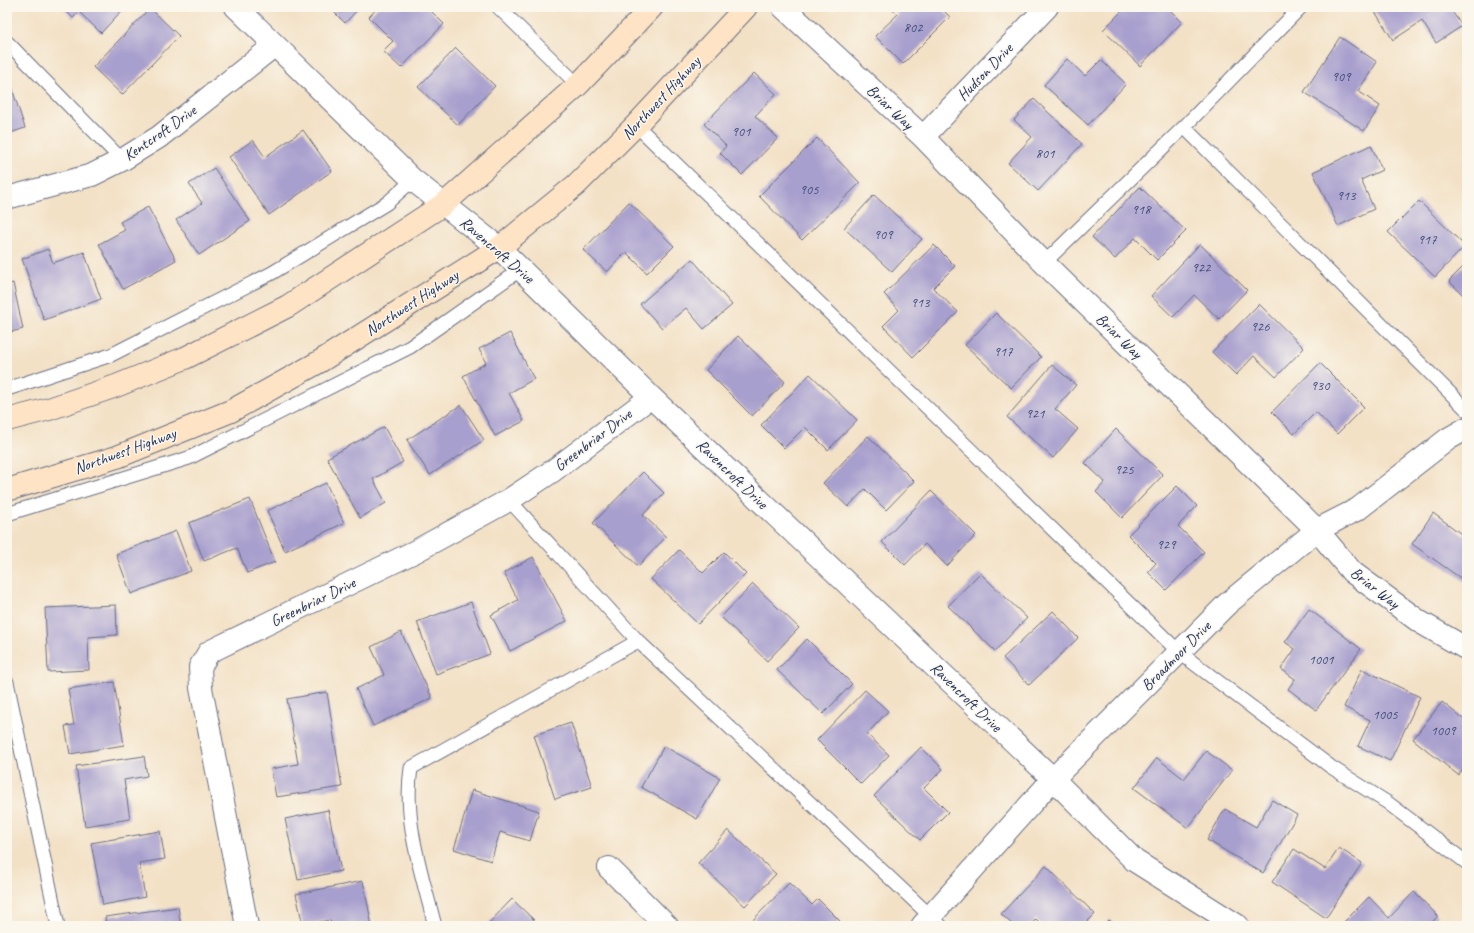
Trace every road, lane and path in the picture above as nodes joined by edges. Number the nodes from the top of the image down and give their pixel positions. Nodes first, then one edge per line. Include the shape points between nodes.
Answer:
1 (236, 7) edge
2 (498, 7) edge
3 (652, 7) edge
4 (746, 7) edge
5 (1047, 7) edge
6 (1301, 7) edge
7 (791, 10) edge
8 (7, 42) edge
9 (275, 45) junction
10 (578, 85) junction
11 (636, 125) junction
12 (1184, 127) junction
13 (923, 137) junction
14 (122, 160) junction
15 (412, 180) junction
16 (7, 198) edge
17 (444, 204) junction
18 (499, 248) junction
19 (1044, 263) junction
20 (520, 269) junction
21 (7, 389) edge
22 (651, 397) junction
23 (1467, 410) edge
24 (7, 420) edge
25 (1467, 428) edge
26 (7, 490) edge
27 (509, 500) junction
28 (7, 514) edge
29 (1317, 530) junction
30 (638, 641) junction
31 (1467, 648) edge
32 (1179, 652) junction
33 (7, 682) edge
34 (1053, 779) junction
35 (1467, 863) edge
36 (609, 868) dead end
37 (931, 923) edge
38 (58, 926) edge
39 (247, 926) edge
40 (435, 926) edge
41 (667, 926) edge
42 (1238, 926) edge

1 - 9 street, Ravencroft Drive
2 - 10 lane
3 - 10 main road
4 - 11 main road, Northwest Highway
5 - 13 street, Hudson Drive
6 - 12 lane
7 - 13 street, Briar Way
8 - 14 lane
9 - 14 street, Kentcroft Drive via 159,138
9 - 15 street, Ravencroft Drive
10 - 17 main road
11 - 18 main road, Northwest Highway via 576,185
11 - 32 lane
12 - 19 lane
12 - 23 lane
13 - 19 street, Briar Way
14 - 16 street, Kentcroft Drive via 92,175
15 - 17 street, Ravencroft Drive
15 - 21 lane via 387,203 272,273 111,356
17 - 18 street, Ravencroft Drive
17 - 24 main road via 288,306 185,358 116,386 49,409
18 - 20 street, Ravencroft Drive
18 - 26 main road, Northwest Highway via 319,362 231,411 117,457
19 - 29 street, Briar Way
20 - 22 street, Ravencroft Drive
20 - 28 lane via 410,347 189,458
22 - 27 street, Greenbriar Drive via 554,470
22 - 34 street, Ravencroft Drive
25 - 29 street, Broadmoor Drive via 1448,439 1358,509
27 - 30 lane
27 - 39 street, Greenbriar Drive via 416,551 209,652 200,667 201,688
29 - 31 street, Briar Way via 1352,572 1420,622
29 - 32 street, Broadmoor Drive via 1227,604
30 - 37 lane
30 - 40 lane via 411,768 408,786 410,827
32 - 34 street, Broadmoor Drive
32 - 35 lane via 1331,767 1388,803
33 - 38 lane
34 - 37 street, Broadmoor Drive
34 - 42 street, Ravencroft Drive via 1135,861
36 - 41 street

